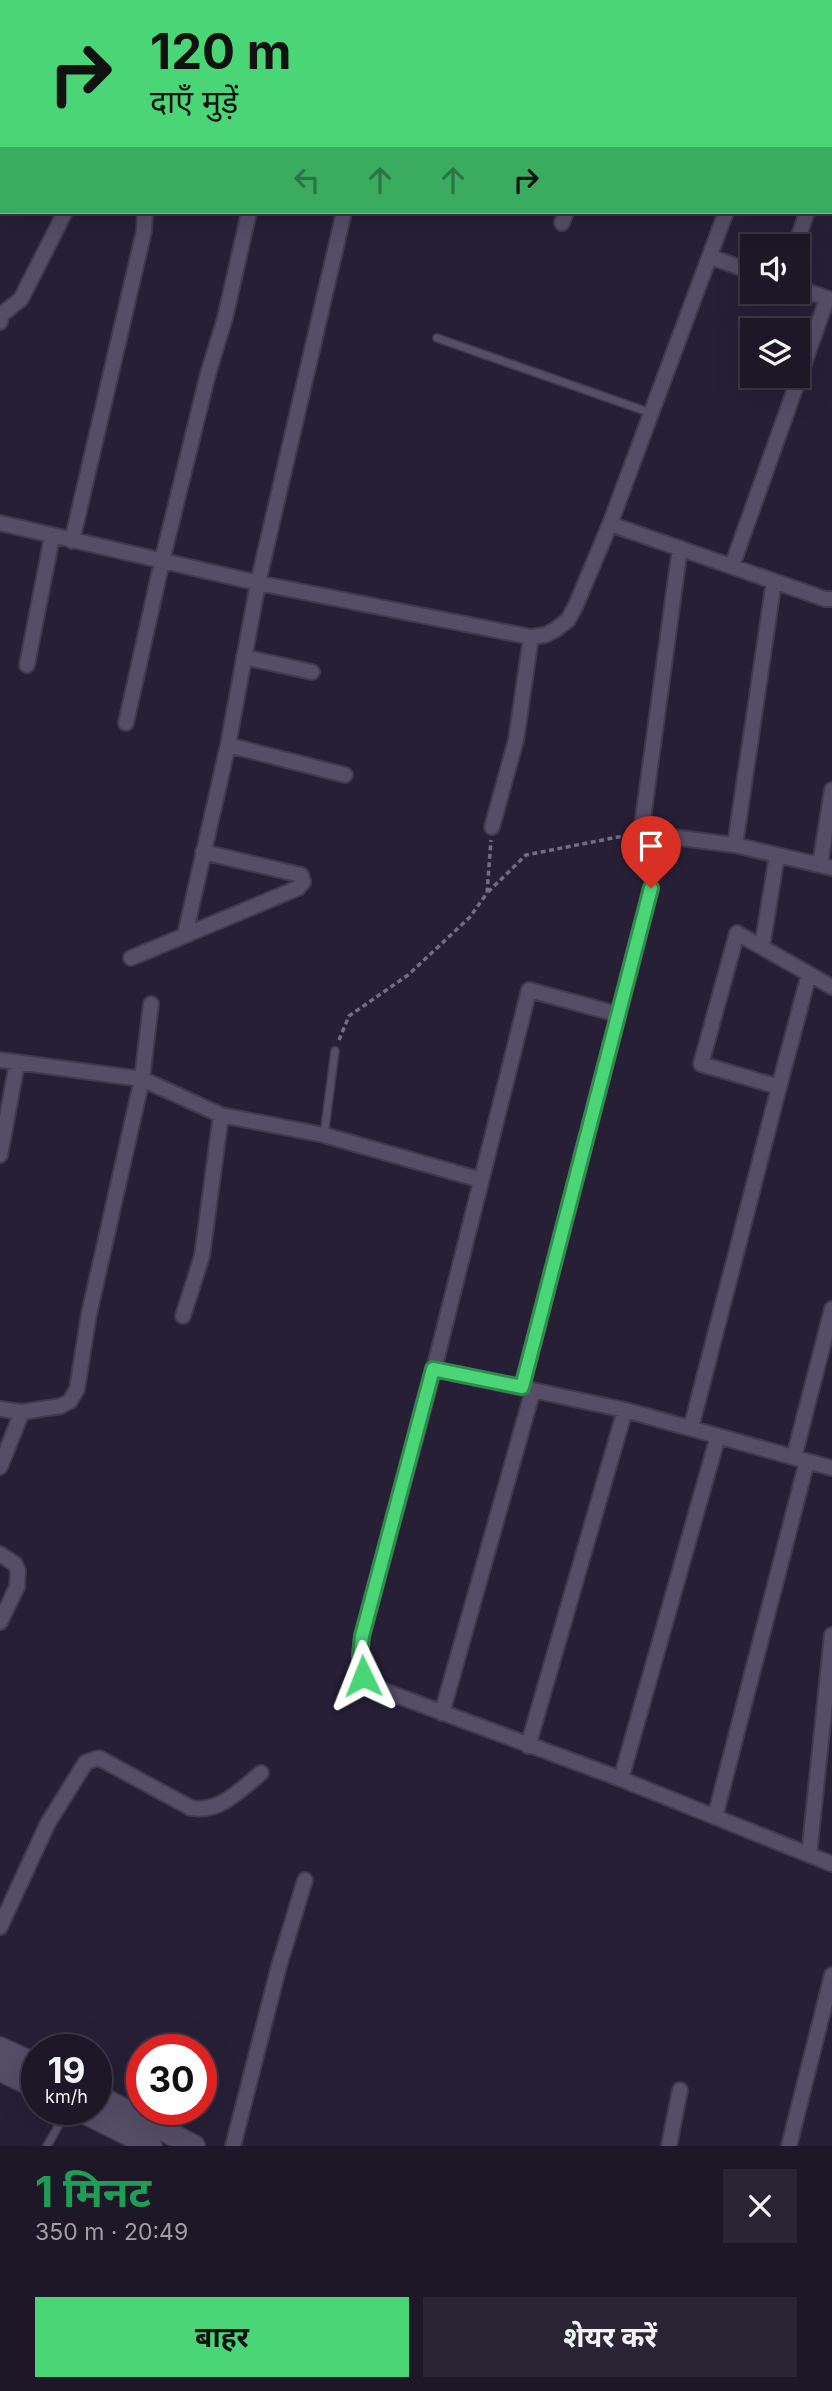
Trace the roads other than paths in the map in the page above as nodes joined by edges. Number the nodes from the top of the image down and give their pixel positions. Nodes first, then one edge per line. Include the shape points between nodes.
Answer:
1 (64, 214) edge
2 (145, 214) edge
3 (249, 214) edge
4 (344, 214) edge
5 (725, 214) edge
6 (806, 214) edge
7 (799, 234) edge
8 (711, 257) junction
9 (740, 268) edge
10 (810, 292) edge
11 (830, 300) edge
12 (0, 322) edge
13 (437, 338) dead end
14 (652, 414) junction
15 (0, 523) edge
16 (610, 524) junction
17 (52, 537) junction
18 (72, 541) junction
19 (680, 548) junction
20 (162, 561) junction
21 (732, 566) junction
22 (774, 581) junction
23 (258, 583) junction
24 (832, 600) edge
25 (531, 637) junction
26 (244, 657) junction
27 (27, 666) dead end
28 (312, 672) dead end
29 (126, 723) dead end
30 (228, 745) junction
31 (345, 775) dead end
32 (832, 790) edge
33 (492, 827) road end
34 (735, 845) junction
35 (203, 852) junction
36 (777, 855) junction
37 (826, 867) edge
38 (651, 888) dead end
39 (185, 935) junction
40 (762, 947) junction
41 (131, 958) dead end
42 (809, 974) junction
43 (832, 987) edge
44 (151, 1004) dead end
45 (617, 1014) junction
46 (335, 1051) road end
47 (0, 1060) edge
48 (17, 1063) junction
49 (142, 1079) junction
50 (779, 1087) junction
51 (221, 1115) junction
52 (324, 1135) junction
53 (0, 1155) edge
54 (481, 1180) junction
55 (832, 1309) edge
56 (183, 1316) dead end
57 (433, 1369) junction
58 (527, 1388) junction
59 (0, 1409) edge
60 (625, 1410) junction
61 (22, 1412) junction
62 (691, 1428) junction
63 (718, 1436) junction
64 (801, 1459) junction
65 (0, 1468) edge
66 (832, 1468) edge
67 (0, 1555) edge
68 (0, 1622) edge
69 (832, 1635) edge
70 (442, 1713) junction
71 (528, 1746) junction
72 (261, 1773) dead end
73 (621, 1780) junction
74 (715, 1817) junction
75 (809, 1855) junction
76 (832, 1864) edge
77 (305, 1880) dead end
78 (0, 1927) edge
79 (832, 1976) edge
80 (0, 2048) edge
81 (21, 2058) edge
82 (0, 2070) edge
83 (21, 2080) edge
84 (680, 2090) dead end
85 (112, 2103) edge
86 (59, 2125) edge
87 (109, 2125) edge
88 (47, 2146) edge
89 (151, 2146) edge
90 (194, 2146) edge
91 (233, 2146) edge
92 (669, 2146) edge
93 (789, 2146) edge

1 - 12 street via 21,299 1,315
2 - 18 street
3 - 20 street
4 - 23 street
5 - 8 street
6 - 7 street
8 - 9 street
8 - 14 street
10 - 11 street
11 - 21 street
13 - 14 lane
14 - 16 street
15 - 17 street
16 - 19 street
16 - 25 street via 568,620 545,635
17 - 18 street
17 - 27 street
18 - 20 street
19 - 21 street
19 - 34 street via 641,833
20 - 23 street
20 - 29 street
21 - 22 street
22 - 24 street
22 - 34 street
23 - 25 street
23 - 26 street
25 - 33 street via 516,740
26 - 28 street
26 - 30 street
30 - 31 street
30 - 35 street
32 - 37 street
34 - 36 street
35 - 39 street
35 - 39 street via 301,874 303,882
36 - 37 street
36 - 40 street
38 - 45 street
39 - 41 street
40 - 42 street
40 - 50 street via 737,933 701,1064
42 - 43 street
42 - 50 street
44 - 49 street
45 - 54 street via 528,990
45 - 58 street
46 - 52 lane
47 - 48 street
48 - 49 street
48 - 53 street
49 - 51 street
49 - 61 street via 77,1388 61,1406
50 - 62 street
51 - 52 street
51 - 56 street via 202,1256
52 - 54 street
54 - 57 street
55 - 64 street
57 - 58 street
57 - 70 street via 360,1656 363,1676 382,1690
58 - 60 street
58 - 70 street
59 - 61 street
60 - 62 street
60 - 71 street
61 - 65 street
62 - 63 street
63 - 64 street
63 - 73 street
64 - 66 street
64 - 74 street
67 - 68 street via 15,1564 19,1580
69 - 75 street
70 - 71 street
71 - 73 street
72 - 78 street via 205,1811 191,1808 99,1758 86,1762 48,1823
73 - 74 street
74 - 75 street
75 - 76 street
77 - 91 street
79 - 93 street
80 - 81 street
82 - 83 street
84 - 92 street
85 - 90 street
86 - 88 lane
87 - 89 street

